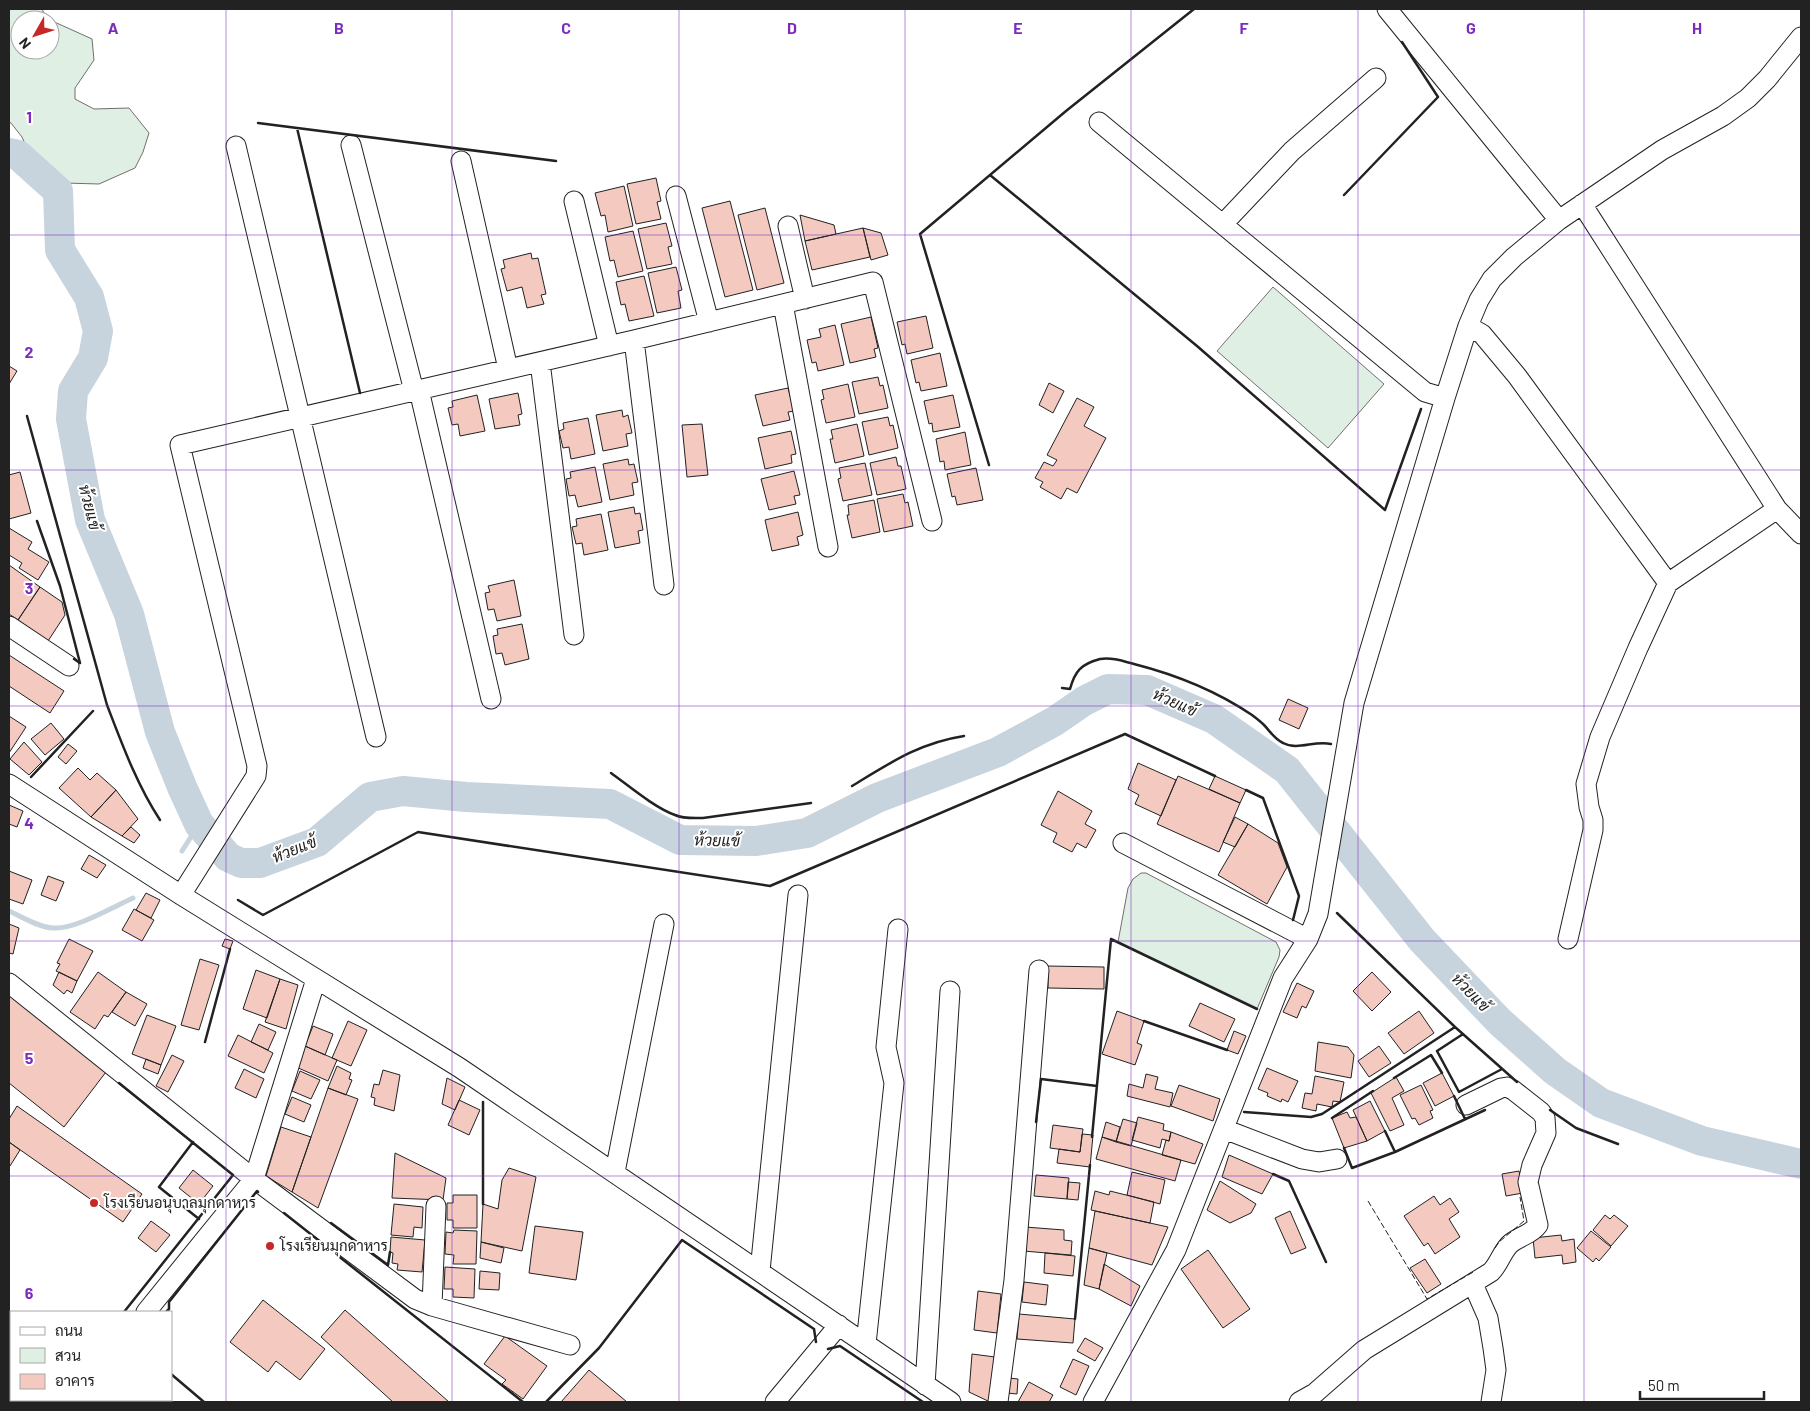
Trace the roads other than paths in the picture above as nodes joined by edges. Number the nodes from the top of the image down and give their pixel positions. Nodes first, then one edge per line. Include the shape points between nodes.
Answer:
1 (1387, 9) edge
2 (1801, 37) edge
3 (1376, 78) dead end
4 (1099, 122) dead end
5 (351, 145) dead end
6 (236, 146) dead end
7 (461, 161) dead end
8 (676, 196) dead end
9 (574, 201) dead end
10 (1582, 204) junction
11 (1559, 220) junction
12 (1222, 224) junction
13 (788, 226) dead end
14 (804, 298) junction
15 (782, 304) junction
16 (709, 322) junction
17 (1468, 326) junction
18 (634, 340) junction
19 (609, 346) junction
20 (540, 362) junction
21 (508, 369) junction
22 (416, 391) junction
23 (1445, 398) junction
24 (302, 418) junction
25 (1777, 509) junction
26 (932, 521) dead end
27 (1801, 534) edge
28 (828, 547) dead end
29 (1668, 583) junction
30 (664, 585) dead end
31 (9, 626) edge
32 (574, 635) dead end
33 (69, 666) dead end
34 (491, 699) dead end
35 (376, 737) dead end
36 (9, 784) edge
37 (1123, 842) dead end
38 (182, 895) junction
39 (798, 895) dead end
40 (664, 924) dead end
41 (898, 929) dead end
42 (1568, 938) dead end
43 (1308, 939) junction
44 (1039, 970) dead end
45 (316, 979) junction
46 (9, 983) edge
47 (950, 991) dead end
48 (1466, 1105) dead end
49 (1224, 1129) junction
50 (1337, 1159) dead end
51 (615, 1172) junction
52 (254, 1178) junction
53 (436, 1206) dead end
54 (760, 1271) junction
55 (1473, 1284) junction
56 (432, 1306) junction
57 (147, 1311) edge
58 (839, 1325) junction
59 (866, 1344) junction
60 (570, 1345) dead end
61 (925, 1385) junction
62 (775, 1402) edge
63 (951, 1402) edge
64 (998, 1402) edge
65 (1093, 1402) edge
66 (1299, 1402) edge
67 (1492, 1402) edge

1 - 11 street
2 - 10 street via 1748,98
3 - 12 street via 1292,150
4 - 12 street
5 - 22 street
6 - 24 street
7 - 21 street
8 - 16 street
9 - 19 street
10 - 11 street
10 - 25 street
11 - 17 street via 1492,279
12 - 23 street via 1425,392
13 - 14 street
14 - 15 street
14 - 26 street via 873,282
15 - 16 street
15 - 28 street
16 - 18 street
17 - 23 street
17 - 29 street via 1482,334 1517,376
18 - 19 street
18 - 30 street
19 - 20 street
20 - 21 street
20 - 32 street
21 - 22 street
22 - 24 street
22 - 34 street
23 - 43 street via 1354,703 1318,914
24 - 35 street
24 - 38 street via 180,445 257,766 256,776
25 - 27 street
25 - 29 street
29 - 42 street via 1600,737 1586,784 1593,830
31 - 33 street
36 - 38 street
37 - 43 street
38 - 45 street
39 - 54 street
40 - 51 street
41 - 59 street via 886,1047 894,1083
43 - 49 street via 1284,978
44 - 64 street via 1014,1280
45 - 51 street via 460,1068
45 - 52 street
46 - 52 street
47 - 61 street
48 - 55 street via 1507,1087 1541,1112 1546,1125 1528,1182 1538,1225 1510,1244 1499,1257 1496,1267
49 - 50 street via 1302,1160
49 - 65 street via 1176,1250
51 - 54 street
52 - 56 street via 415,1299
52 - 57 street
53 - 56 street
54 - 58 street
55 - 66 street via 1364,1350 1315,1393
55 - 67 street via 1488,1318 1493,1348 1496,1370
56 - 60 street
58 - 59 street
58 - 62 street
59 - 61 street
61 - 63 street

